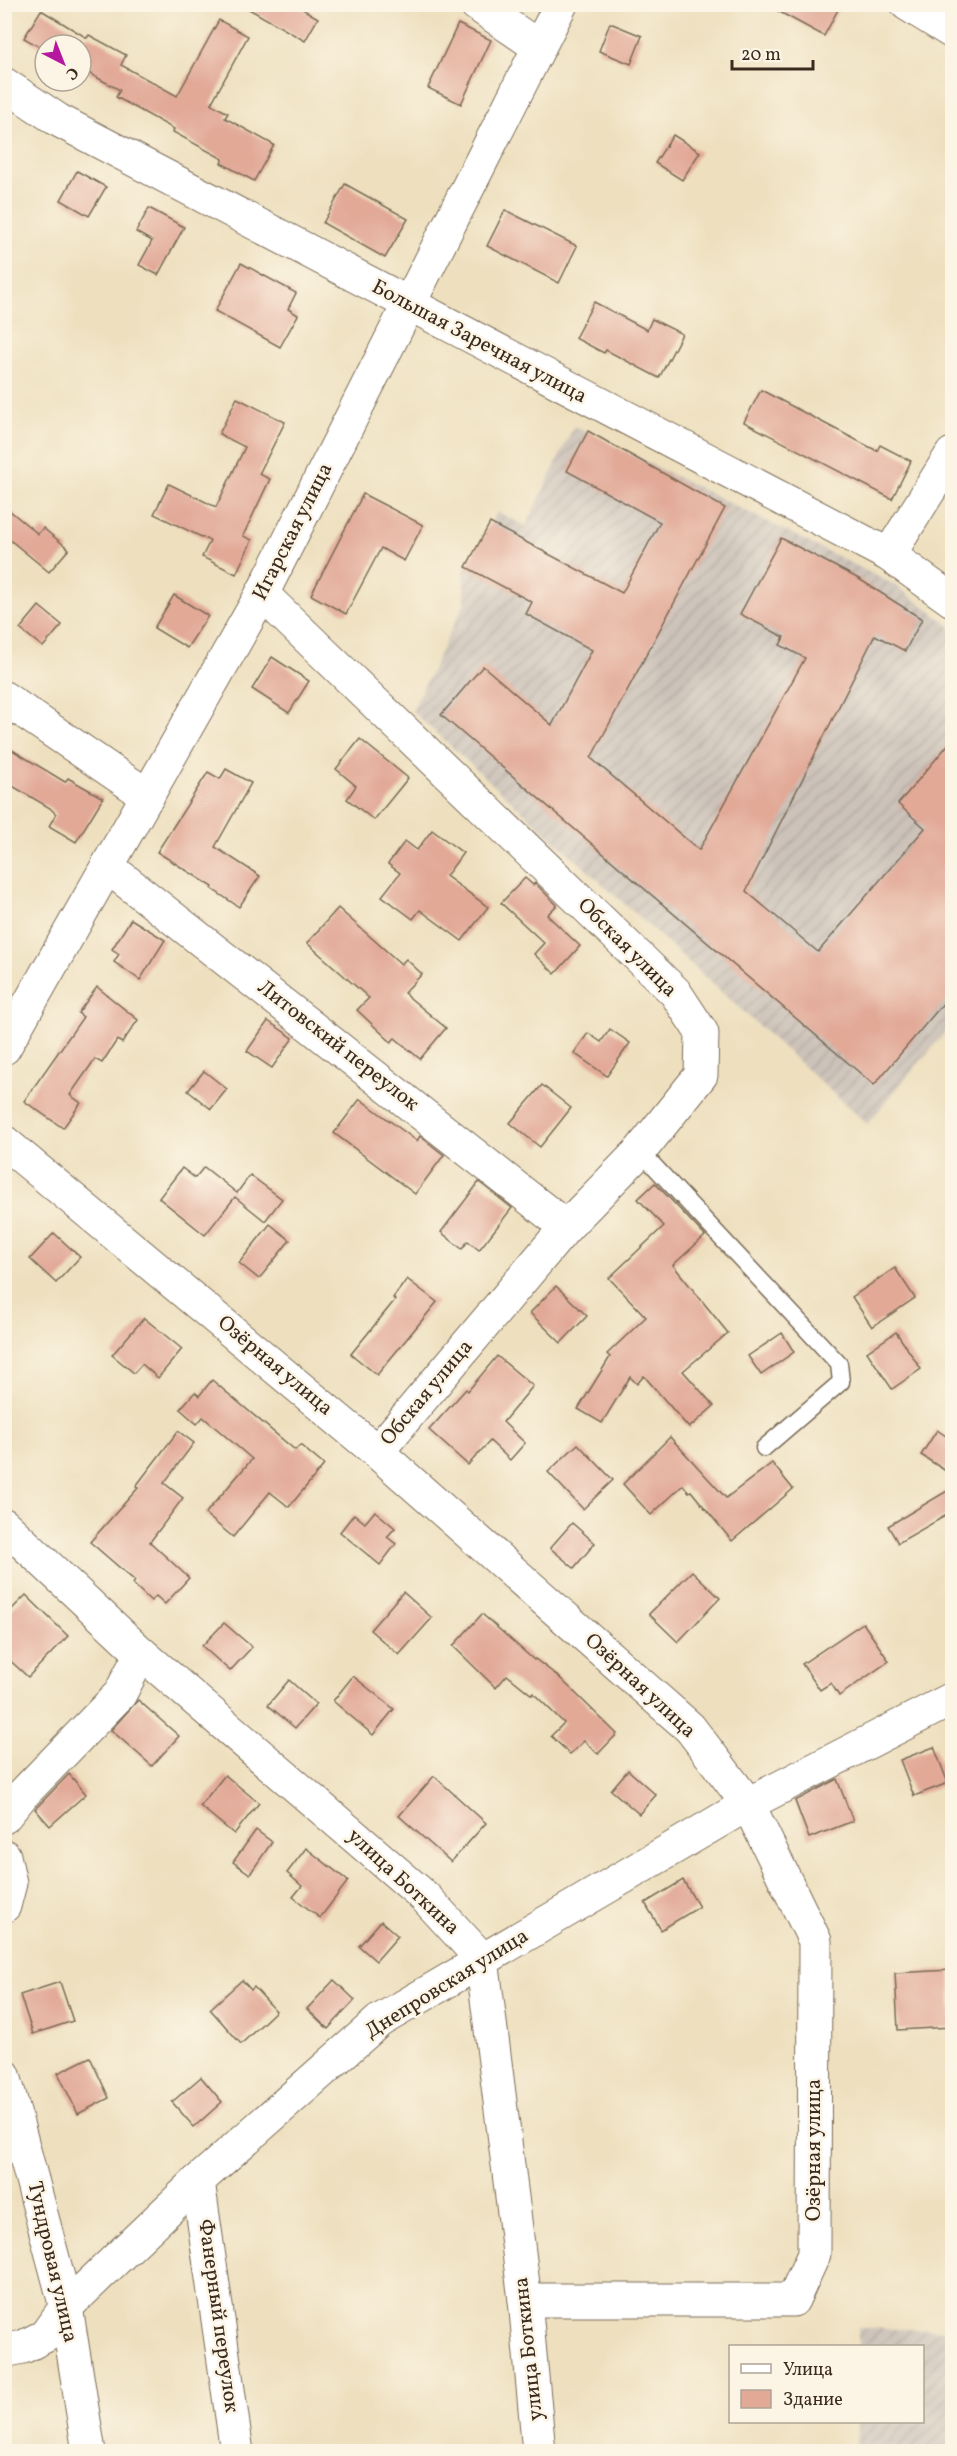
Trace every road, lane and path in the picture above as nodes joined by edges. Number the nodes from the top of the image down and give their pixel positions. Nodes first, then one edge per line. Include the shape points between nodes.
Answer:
1 (477, 4) edge
2 (561, 4) edge
3 (907, 4) edge
4 (952, 32) edge
5 (539, 47) junction
6 (4, 84) edge
7 (409, 306) junction
8 (952, 453) edge
9 (889, 555) junction
10 (262, 594) junction
11 (952, 600) edge
12 (4, 698) edge
13 (148, 796) junction
14 (108, 867) junction
15 (4, 1048) edge
16 (4, 1142) edge
17 (640, 1151) junction
18 (566, 1227) junction
19 (764, 1448) dead end
20 (377, 1452) junction
21 (4, 1525) edge
22 (141, 1653) junction
23 (952, 1699) edge
24 (748, 1804) junction
25 (4, 1817) edge
26 (4, 1856) edge
27 (4, 1906) edge
28 (482, 1959) junction
29 (4, 2075) edge
30 (198, 2181) junction
31 (525, 2300) junction
32 (66, 2307) junction
33 (4, 2351) edge
34 (89, 2451) edge
35 (237, 2451) edge
36 (539, 2451) edge

1 - 5 street
2 - 5 street, Игарская улица
3 - 4 street
5 - 7 street, Игарская улица
6 - 7 street, Большая Заречная улица via 58,120
7 - 9 street, Большая Заречная улица
7 - 10 street, Игарская улица
8 - 9 street
9 - 11 street, Большая Заречная улица
10 - 13 street, Игарская улица
10 - 17 street, Обская улица via 675,992 702,1033 701,1076
12 - 13 street
13 - 14 street, Игарская улица
14 - 15 street, Игарская улица
14 - 18 street, Литовский переулок
16 - 20 street, Озёрная улица
17 - 18 street, Обская улица
17 - 19 lane via 839,1364 842,1382
18 - 20 street, Обская улица
20 - 24 street, Озёрная улица via 690,1728
21 - 22 street, улица Боткина
22 - 25 street via 120,1694
22 - 28 street, улица Боткина via 426,1897
23 - 24 street, Днепровская улица
24 - 28 street, Днепровская улица
24 - 31 street, Озёрная улица via 815,1941 814,2254 793,2300
26 - 27 street via 10,1883
28 - 30 street, Днепровская улица via 379,2021
28 - 31 street, улица Боткина
29 - 32 street, Тундровая улица
30 - 32 street, Днепровская улица
30 - 35 street, Фанерный переулок
31 - 36 street, улица Боткина
32 - 33 street, Днепровская улица via 45,2336
32 - 34 street, Тундровая улица

